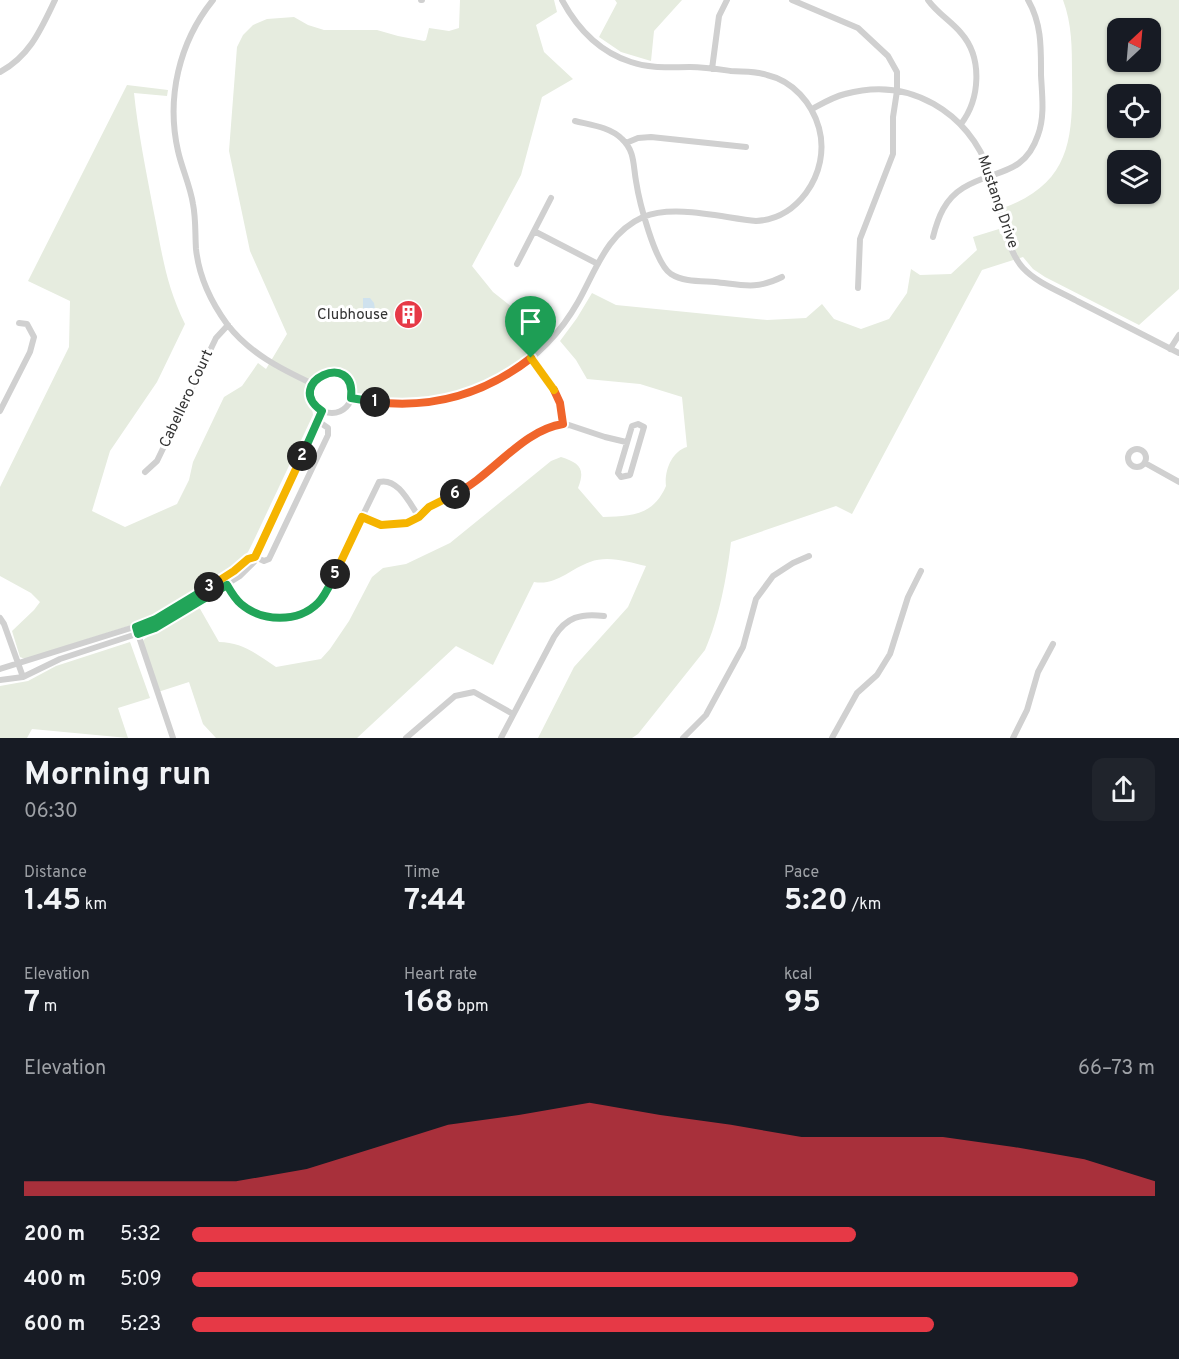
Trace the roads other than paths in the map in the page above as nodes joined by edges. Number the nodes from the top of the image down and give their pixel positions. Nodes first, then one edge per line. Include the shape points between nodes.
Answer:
1 (55, 0) edge
2 (213, 0) edge
3 (562, 0) edge
4 (727, 0) edge
5 (792, 0) edge
6 (928, 0) edge
7 (1028, 0) edge
8 (712, 69) junction
9 (0, 72) edge
10 (897, 91) junction
11 (812, 109) junction
12 (575, 121) dead end
13 (961, 124) junction
14 (626, 143) junction
15 (746, 147) dead end
16 (991, 177) junction
17 (551, 198) dead end
18 (645, 216) junction
19 (534, 231) junction
20 (933, 237) dead end
21 (518, 264) dead end
22 (598, 264) junction
23 (782, 277) dead end
24 (858, 288) dead end
25 (19, 323) dead end
26 (228, 325) junction
27 (1179, 335) edge
28 (1170, 349) junction
29 (1179, 353) edge
30 (531, 358) junction
31 (312, 384) junction
32 (351, 398) junction
33 (0, 411) edge
34 (322, 411) junction
35 (318, 422) junction
36 (563, 424) junction
37 (626, 442) junction
38 (1145, 463) dead end
39 (146, 472) dead end
40 (1179, 482) edge
41 (362, 517) junction
42 (419, 517) junction
43 (809, 556) dead end
44 (255, 557) junction
45 (921, 571) dead end
46 (223, 579) junction
47 (227, 585) junction
48 (604, 616) dead end
49 (0, 618) edge
50 (137, 631) junction
51 (1053, 644) dead end
52 (19, 665) junction
53 (0, 669) edge
54 (23, 677) junction
55 (0, 680) edge
56 (513, 714) junction
57 (173, 738) edge
58 (406, 738) edge
59 (501, 738) edge
60 (683, 738) edge
61 (832, 738) edge
62 (1013, 738) edge

1 - 9 street via 26,53
2 - 26 street via 195,27 183,56 173,117 178,151 194,205 200,273
3 - 8 street via 587,35 621,58 649,67
4 - 8 street via 719,16
5 - 10 street via 864,33 892,61 897,72
6 - 13 street via 962,34 973,54 975,96
7 - 16 street via 1040,35 1041,126 1023,159 1010,170
8 - 11 street via 770,75 794,89
10 - 11 street, Mustang Drive via 846,93
10 - 13 street, Mustang Drive via 932,103
10 - 24 street via 892,117 893,154 858,245
11 - 18 street via 821,137 820,160 808,190 791,209 763,220 683,213
12 - 14 street via 610,131
13 - 16 street, Mustang Drive via 982,154
14 - 15 street via 651,137
14 - 18 street via 633,157
16 - 20 street via 969,184 953,196 940,215
16 - 28 street, Mustang Drive via 1011,246 1024,269
17 - 19 street
18 - 22 street via 615,237
18 - 23 street via 657,257 671,274 759,286
19 - 21 street
19 - 22 street
22 - 30 street via 568,319
25 - 33 street via 27,324 34,337
26 - 31 street via 258,354
26 - 39 street, Cabellero Court via 216,338 157,461
27 - 28 street
28 - 29 street, Mustang Drive
30 - 32 street via 489,385 450,399 410,404
30 - 36 street via 557,395
31 - 32 street via 328,372 342,375 351,385
31 - 34 street via 311,397
32 - 34 street via 340,411
34 - 35 street
35 - 44 street
35 - 44 street via 328,428 328,435 269,560
36 - 37 street
36 - 42 street via 540,431 472,484 429,507
37 - 37 street via 618,472 628,477 644,430 641,425 632,426
38 - 40 street
41 - 42 street via 381,525 407,523
41 - 42 street via 376,486 387,480 396,485
41 - 47 street via 324,595 306,612 285,618 265,616 239,603
43 - 60 street via 773,576 756,599 743,647 706,715
44 - 46 street
44 - 47 street via 248,570
45 - 61 street via 908,597 890,654 877,675 858,693
46 - 47 street
46 - 50 street
47 - 50 street via 155,628
48 - 56 street via 582,615 562,625
49 - 52 street
50 - 52 street
50 - 54 street
50 - 57 street
51 - 62 street
52 - 53 street
52 - 54 street
54 - 55 street
56 - 58 street via 474,692 454,696
56 - 59 street

